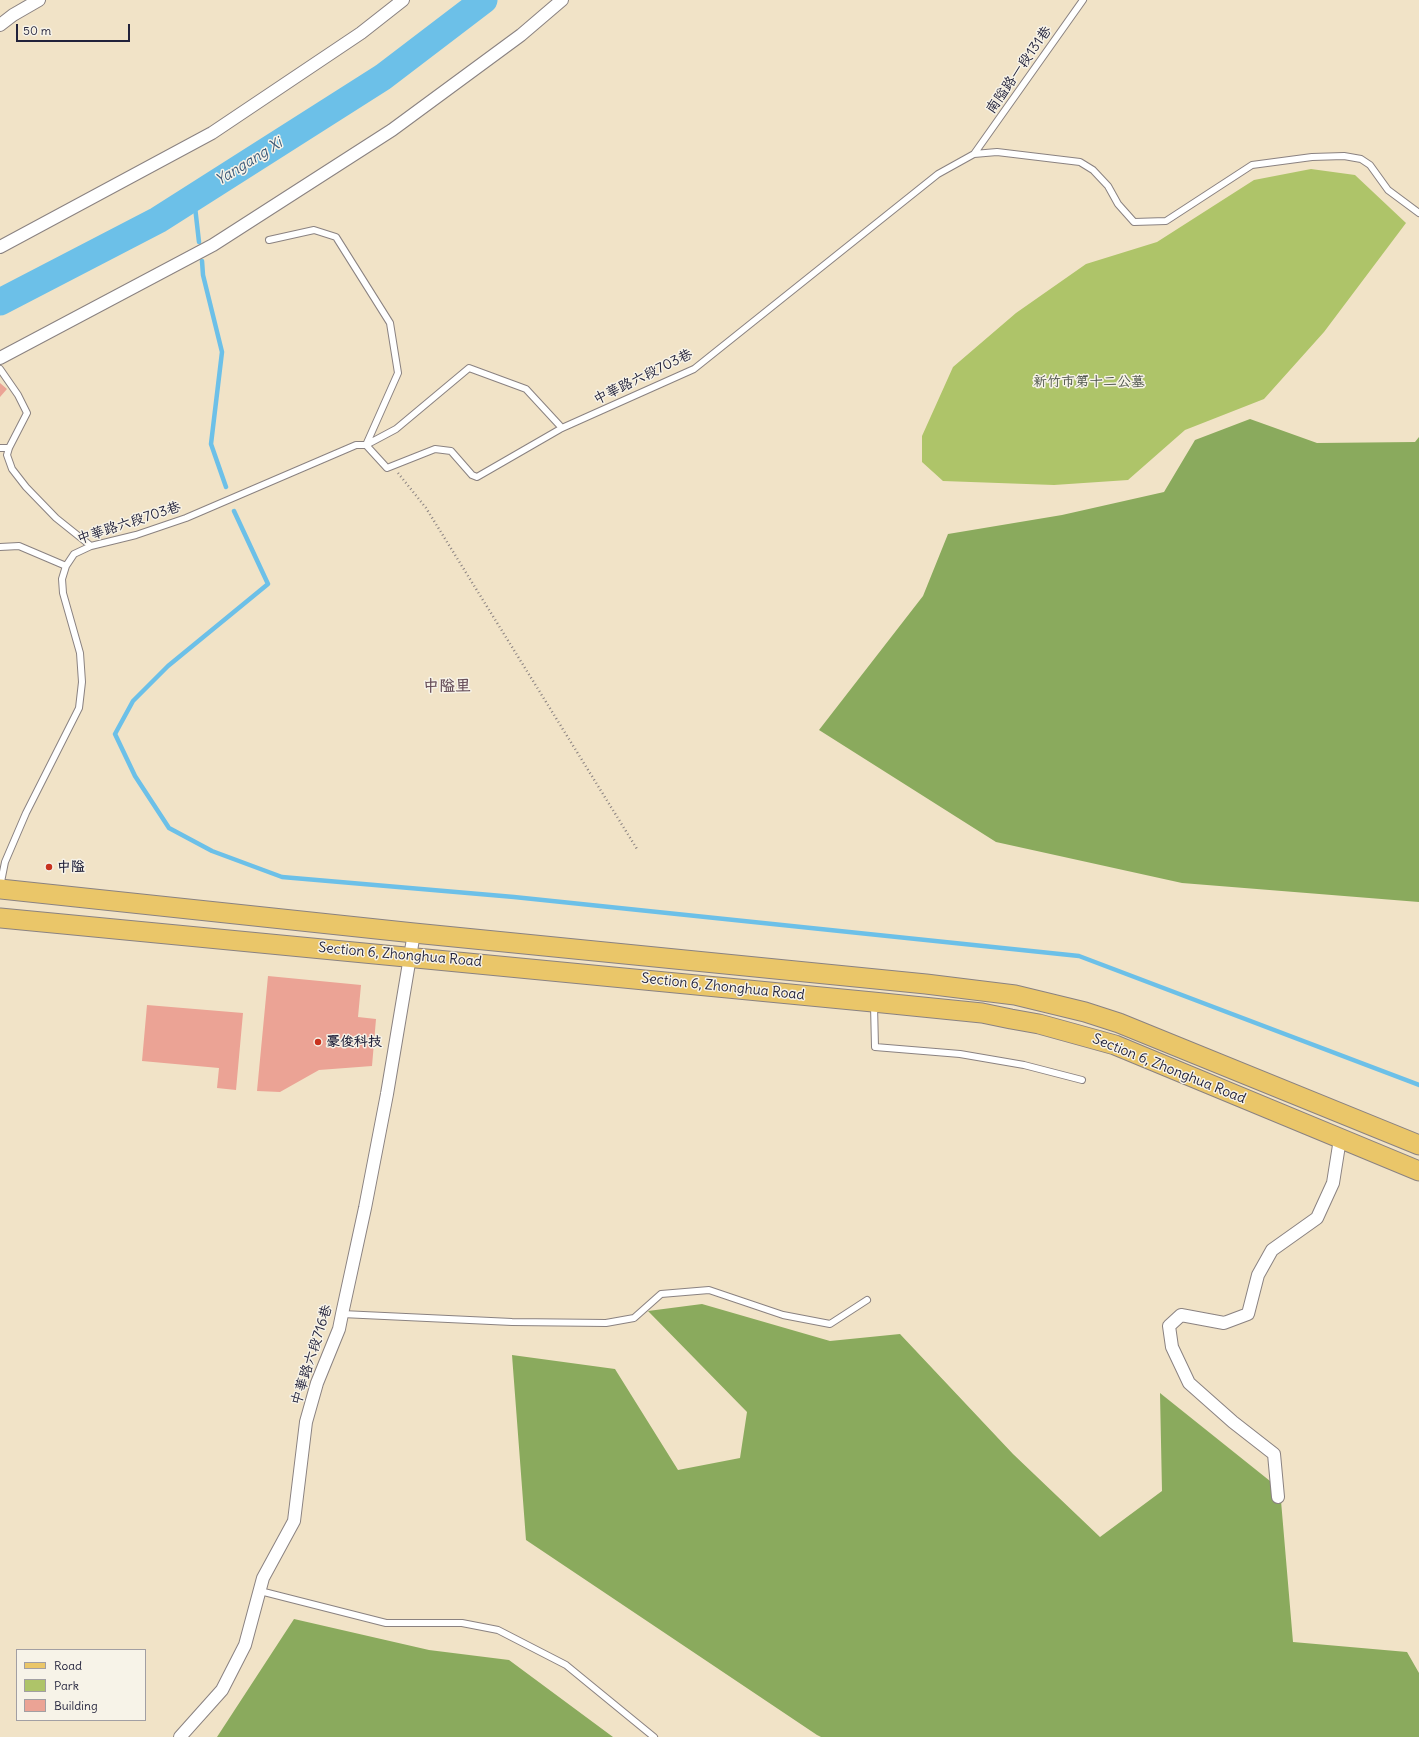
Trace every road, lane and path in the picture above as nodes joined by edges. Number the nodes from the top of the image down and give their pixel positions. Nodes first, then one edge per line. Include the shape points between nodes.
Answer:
1 (39, 0) edge
2 (403, 0) edge
3 (562, 0) edge
4 (1083, 0) edge
5 (0, 25) edge
6 (974, 154) junction
7 (1419, 213) edge
8 (269, 240) dead end
9 (0, 247) edge
10 (0, 358) edge
11 (0, 369) edge
12 (562, 428) junction
13 (366, 445) junction
14 (0, 448) edge
15 (9, 448) junction
16 (392, 466) junction
17 (91, 546) junction
18 (0, 547) edge
19 (66, 566) junction
20 (637, 849) dead end
21 (0, 888) edge
22 (0, 918) edge
23 (414, 933) junction
24 (410, 956) junction
25 (873, 1002) junction
26 (1082, 1080) dead end
27 (1340, 1140) junction
28 (1419, 1145) edge
29 (1419, 1171) edge
30 (867, 1300) dead end
31 (342, 1314) junction
32 (1278, 1497) dead end
33 (260, 1591) junction
34 (180, 1737) edge
35 (654, 1737) edge

1 - 5 street
2 - 9 street via 360,33 212,133
3 - 10 street via 521,35 392,130 213,244
4 - 6 lane, 南隘路一段131巷
6 - 7 lane via 997,152 1080,162 1093,170 1108,186 1118,204 1134,222 1166,221 1252,165 1312,157 1344,156 1361,159 1370,165 1388,190
6 - 12 lane, 中華路六段703巷 via 938,174 694,369
8 - 13 lane via 314,230 336,237 390,323 398,373
11 - 15 lane via 27,413
12 - 13 lane, 中華路六段703巷 via 526,390 469,368 396,429
12 - 16 lane, 中華路六段703巷 via 477,477 472,475 451,451 435,449
13 - 16 lane via 387,468
13 - 17 lane, 中華路六段703巷 via 356,445 186,518 136,535
14 - 15 lane
15 - 17 lane via 7,455 12,468 26,487 56,518
16 - 20 path via 426,508
17 - 19 lane, 中華路六段703巷 via 74,554
18 - 19 lane via 19,546
19 - 21 lane via 62,579 63,593 80,660 82,682 78,708 26,813 5,862
21 - 23 main road, Section 6, Zhonghua Road
22 - 24 main road, Section 6, Zhonghua Road
23 - 24 street, 中華路六段716巷
23 - 28 main road, Section 6, Zhonghua Road via 926,984 1046,1001 1151,1035
24 - 25 main road, Section 6, Zhonghua Road
24 - 31 street, 中華路六段716巷 via 370,1185
25 - 26 lane via 876,1047 960,1054 1024,1065
25 - 27 main road, Section 6, Zhonghua Road via 982,1013 1082,1035 1157,1062
27 - 29 main road, Section 6, Zhonghua Road
27 - 32 street via 1333,1183 1317,1218 1272,1250 1258,1275 1248,1314 1224,1323 1181,1315 1169,1326 1172,1347 1189,1383 1274,1454
30 - 31 lane via 830,1324 783,1315 710,1290 661,1294 634,1318 606,1323 512,1322
31 - 33 street, 中華路六段716巷 via 306,1422 294,1521 263,1578
33 - 34 street, 中華路六段716巷 via 245,1645 222,1690
33 - 35 lane via 386,1623 462,1623 498,1630 566,1665

